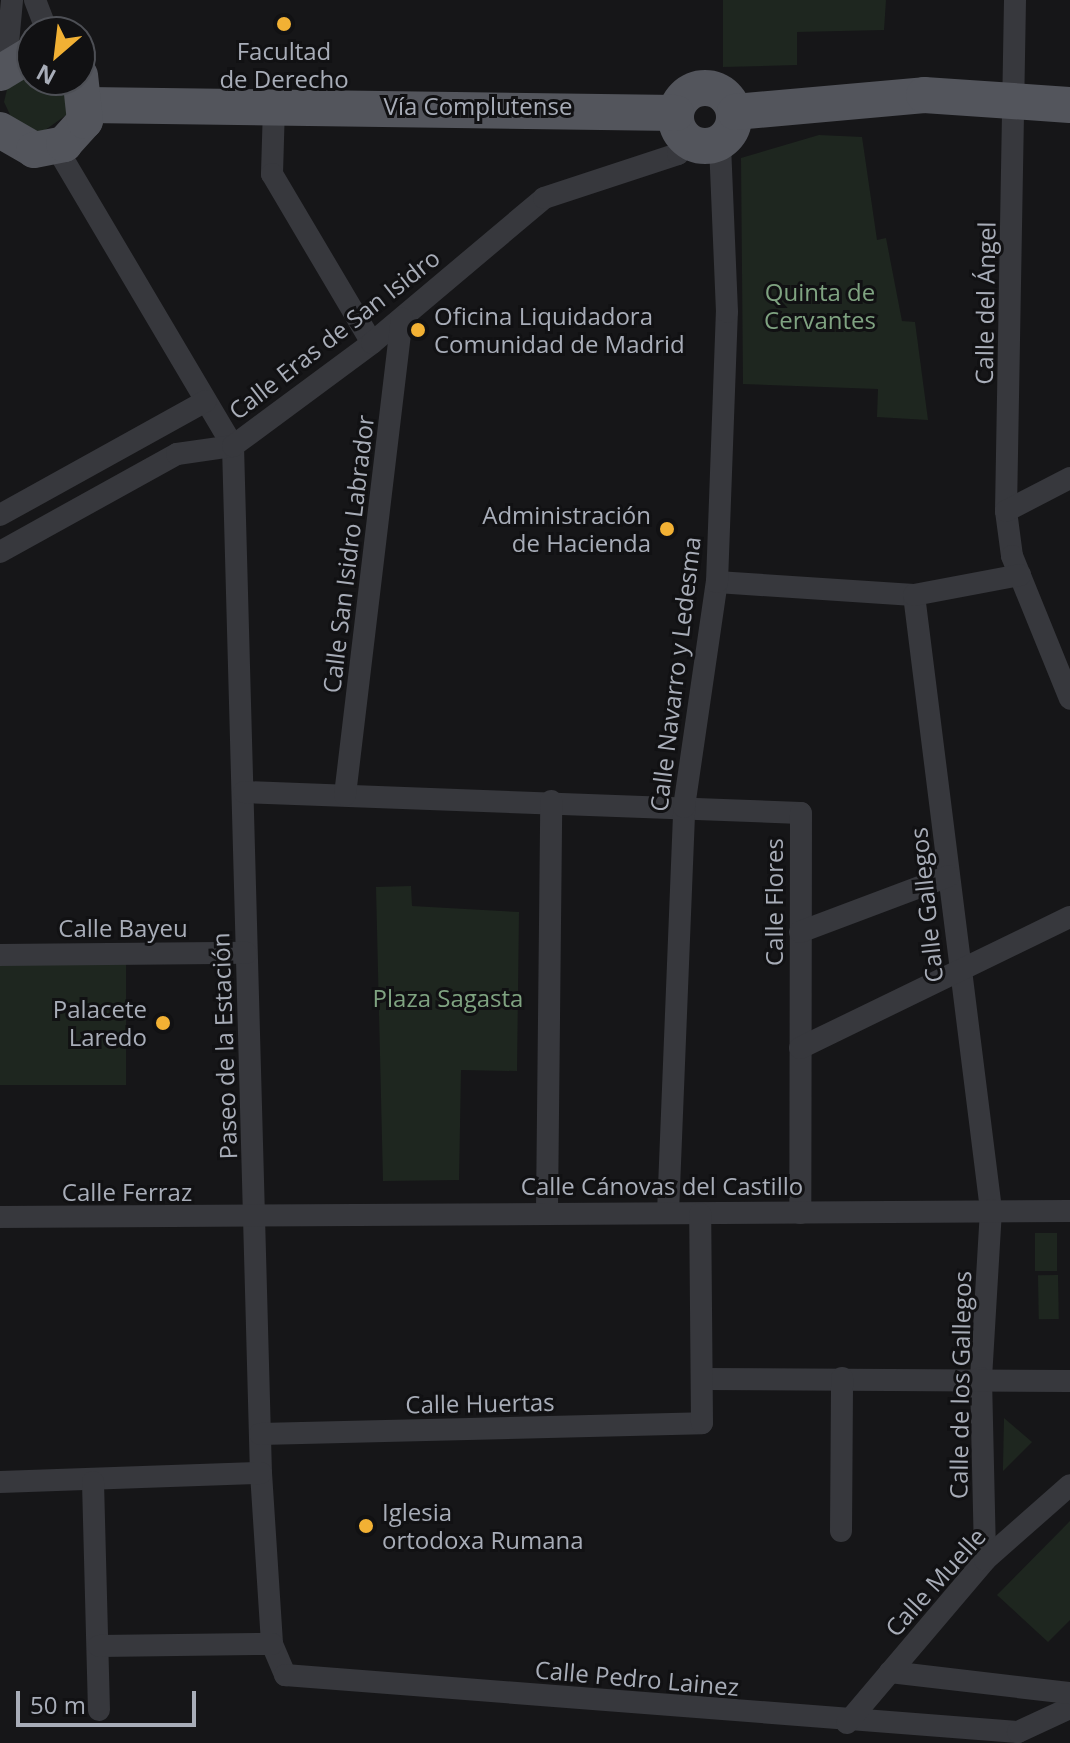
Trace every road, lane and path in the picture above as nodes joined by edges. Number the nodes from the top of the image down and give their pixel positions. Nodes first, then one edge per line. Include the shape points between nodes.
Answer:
1 (1015, 0) edge
2 (7, 8) edge
3 (13, 64) edge
4 (96, 91) edge
5 (83, 96) edge
6 (1015, 97) junction
7 (1070, 105) edge
8 (274, 106) junction
9 (705, 127) junction
10 (6, 143) edge
11 (56, 147) junction
12 (402, 318) junction
13 (372, 343) junction
14 (206, 401) junction
15 (233, 446) junction
16 (1070, 478) edge
17 (1006, 511) junction
18 (0, 515) edge
19 (0, 552) edge
20 (1020, 575) junction
21 (717, 582) junction
22 (914, 595) junction
23 (1070, 699) edge
24 (244, 792) junction
25 (345, 795) junction
26 (551, 801) junction
27 (684, 807) junction
28 (949, 876) junction
29 (1070, 917) edge
30 (800, 932) junction
31 (246, 953) junction
32 (0, 955) edge
33 (959, 973) junction
34 (800, 1048) junction
35 (547, 1210) junction
36 (991, 1210) junction
37 (1070, 1211) edge
38 (668, 1213) junction
39 (800, 1213) junction
40 (700, 1214) junction
41 (0, 1217) edge
42 (254, 1218) junction
43 (842, 1378) junction
44 (981, 1378) junction
45 (703, 1379) junction
46 (1070, 1381) edge
47 (260, 1434) junction
48 (261, 1473) junction
49 (0, 1482) edge
50 (93, 1482) junction
51 (1070, 1485) edge
52 (841, 1531) dead end
53 (985, 1560) junction
54 (272, 1644) junction
55 (99, 1646) junction
56 (890, 1672) junction
57 (1070, 1693) edge
58 (1070, 1708) edge
59 (99, 1710) dead end
60 (847, 1723) junction

1 - 6 street, Calle del Ángel
2 - 3 street
4 - 8 main road, Vía Complutense
5 - 11 main road via 76,134
6 - 7 main road, Vía Complutense
6 - 9 main road, Vía Complutense via 924,95
6 - 17 street, Calle del Ángel
8 - 9 main road, Vía Complutense
8 - 13 street via 272,174
9 - 12 street, Calle Eras de San Isidro via 678,154 544,198
9 - 21 street, Calle Navarro y Ledesma via 727,312
10 - 11 main road
11 - 14 street
12 - 13 street, Calle Eras de San Isidro
12 - 25 street, Calle San Isidro Labrador
13 - 15 street, Calle Eras de San Isidro
14 - 15 street
14 - 18 street, Calle Eras de San Isidro
15 - 19 street, Calle Eras de San Isidro via 177,454
15 - 24 street, Paseo de la Estación
16 - 17 street
17 - 20 street, Calle del Ángel
20 - 22 street
20 - 23 street, Calle del Ángel
21 - 22 street
21 - 27 street, Calle Navarro y Ledesma
22 - 28 street, Calle Gallegos
24 - 25 street, Calle Flores
24 - 31 street, Paseo de la Estación
25 - 26 street, Calle Flores
26 - 27 street, Calle Flores
26 - 35 street
27 - 30 street, Calle Flores via 801,813
27 - 38 street, Calle Navarro y Ledesma
28 - 30 street
28 - 33 street, Calle Gallegos
29 - 33 street
30 - 34 street, Calle Flores
31 - 32 street, Calle Bayeu
31 - 42 street, Paseo de la Estación
33 - 34 street
33 - 36 street, Calle Gallegos
34 - 39 street, Calle Flores
35 - 38 street, Calle Cánovas del Castillo
35 - 42 street, Calle Cánovas del Castillo
36 - 37 street, Calle Cánovas del Castillo
36 - 39 street, Calle Cánovas del Castillo
36 - 44 street, Calle de los Gallegos
38 - 40 street, Calle Cánovas del Castillo
39 - 40 street, Calle Cánovas del Castillo
40 - 45 street
41 - 42 street, Calle Ferraz
42 - 47 street, Paseo de la Estación
43 - 44 street
43 - 45 street
43 - 52 street
44 - 46 street
44 - 53 street, Calle de los Gallegos
45 - 47 street, Calle Huertas via 702,1423
47 - 48 street, Paseo de la Estación
48 - 50 street
48 - 54 street, Paseo de la Estación
49 - 50 street
50 - 55 street
51 - 53 street, Calle Muelle
53 - 56 street, Calle Muelle
54 - 55 street
54 - 60 street, Calle Pedro Lainez via 285,1675
55 - 59 street
56 - 57 street
56 - 60 street, Calle Muelle
58 - 60 street, Calle Pedro Lainez via 1018,1732

